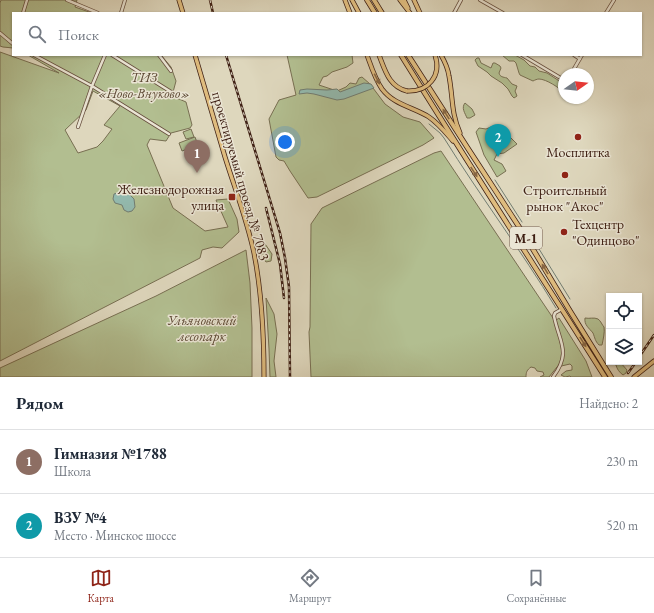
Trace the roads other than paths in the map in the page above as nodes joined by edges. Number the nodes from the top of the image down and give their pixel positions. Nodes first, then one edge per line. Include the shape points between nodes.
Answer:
1 (27, 0) edge
2 (66, 0) edge
3 (125, 0) edge
4 (345, 0) edge
5 (352, 0) edge
6 (367, 0) edge
7 (374, 0) edge
8 (400, 0) edge
9 (404, 0) edge
10 (414, 0) edge
11 (461, 0) edge
12 (480, 0) edge
13 (614, 0) edge
14 (179, 2) edge
15 (23, 12) edge
16 (96, 12) edge
17 (121, 12) edge
18 (183, 12) edge
19 (350, 12) edge
20 (358, 12) edge
21 (374, 12) edge
22 (381, 12) edge
23 (409, 12) edge
24 (410, 12) edge
25 (420, 12) edge
26 (455, 12) edge
27 (501, 12) edge
28 (607, 12) edge
29 (0, 34) edge
30 (12, 43) edge
31 (36, 56) edge
32 (105, 56) edge
33 (114, 56) edge
34 (160, 56) edge
35 (195, 56) edge
36 (367, 56) edge
37 (379, 56) edge
38 (402, 56) edge
39 (409, 56) edge
40 (435, 56) edge
41 (441, 56) edge
42 (524, 56) edge
43 (576, 56) edge
44 (582, 56) edge
45 (580, 59) junction
46 (574, 68) edge
47 (171, 71) dead end
48 (558, 76) edge
49 (92, 86) junction
50 (176, 96) dead end
51 (78, 127) dead end
52 (169, 134) dead end
53 (457, 146) junction
54 (467, 147) junction
55 (562, 309) junction
56 (654, 361) edge
57 (606, 368) junction
58 (264, 377) edge
59 (553, 377) edge
60 (605, 377) edge
61 (611, 377) edge
62 (614, 377) edge
63 (634, 377) edge

1 - 15 street
2 - 16 street
3 - 17 street
4 - 19 main road
5 - 20 main road
6 - 21 highway
7 - 22 highway
8 - 23 main road
9 - 24 main road
10 - 25 main road
11 - 26 street
12 - 27 street
13 - 28 street
14 - 18 main road
29 - 30 street
31 - 49 street
32 - 49 street
33 - 50 street
34 - 47 street
35 - 58 main road, проектируемый проезд № 7083 via 254,253 262,317
36 -> 53 main road via 377,80 386,93 396,101 429,117
37 - 40 main road, bridge via 391,81 398,88 407,91 422,89 433,79 437,69
38 - 53 highway, М-1
54 -> 39 highway, М-1
41 - 54 main road via 449,78 452,111
42 - 48 street
43 - 45 street
44 - 45 street
45 - 46 street
49 - 51 street
49 - 52 street
53 -> 55 highway, М-1
57 -> 54 highway, М-1
55 - 59 street via 554,316 564,353
55 -> 60 highway, М-1
56 - 63 main road
57 - 61 highway, М-1
57 - 62 main road

